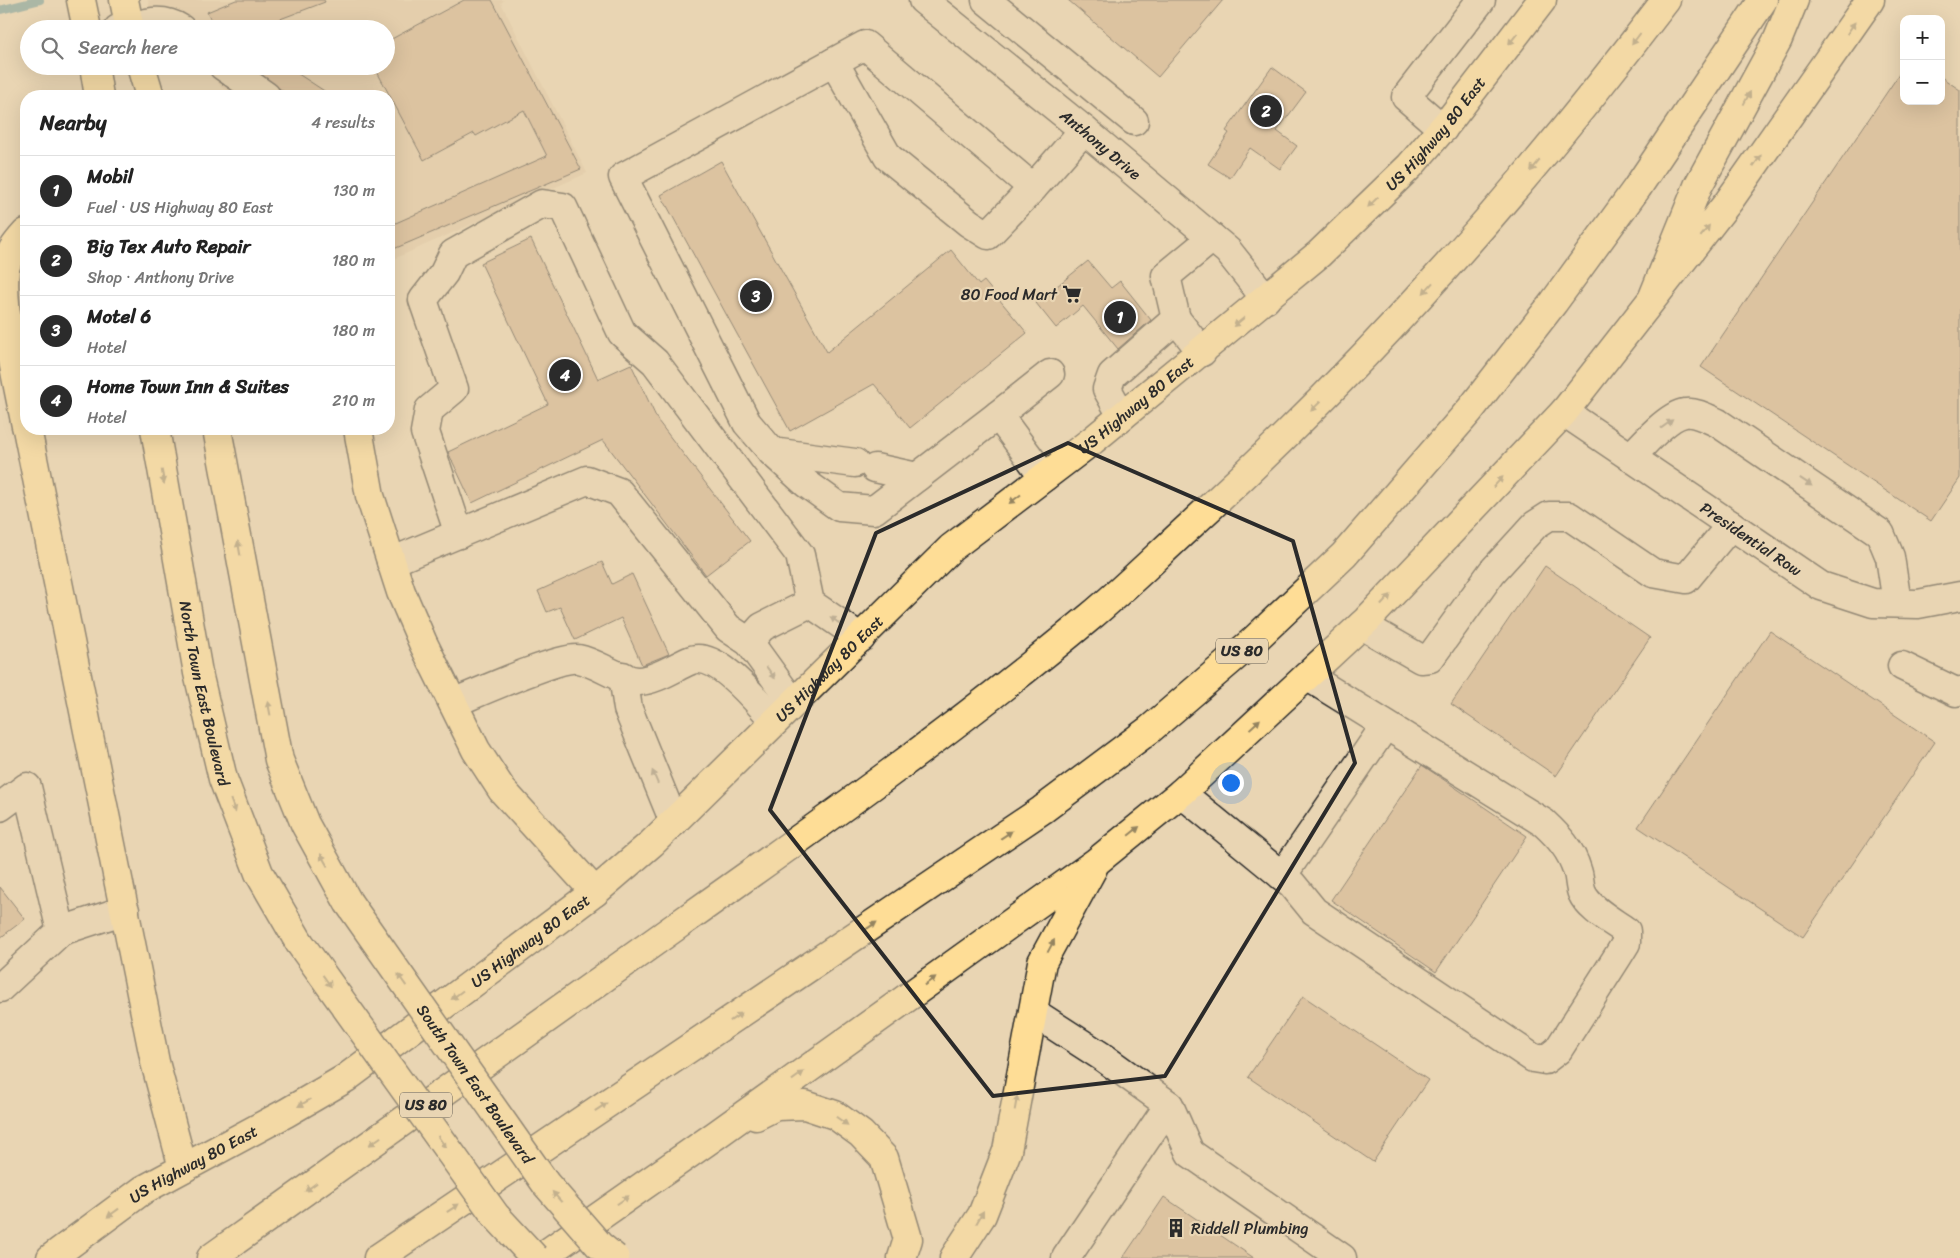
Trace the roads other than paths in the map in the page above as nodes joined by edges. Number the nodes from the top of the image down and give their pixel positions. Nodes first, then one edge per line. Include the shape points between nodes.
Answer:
1 (81, 0) edge
2 (124, 0) edge
3 (923, 0) edge
4 (1481, 0) edge
5 (1542, 0) edge
6 (1666, 0) edge
7 (1763, 0) edge
8 (1794, 0) edge
9 (1870, 0) edge
10 (1001, 4) edge
11 (85, 20) edge
12 (125, 20) edge
13 (977, 44) junction
14 (834, 62) junction
15 (96, 75) edge
16 (144, 75) edge
17 (236, 75) edge
18 (98, 90) edge
19 (148, 90) edge
20 (257, 90) edge
21 (1134, 121) dead end
22 (1443, 129) junction
23 (1084, 130) junction
24 (1033, 188) junction
25 (1212, 238) junction
26 (20, 240) edge
27 (1653, 297) junction
28 (1266, 299) junction
29 (1176, 319) junction
30 (1202, 352) junction
31 (1050, 374) dead end
32 (20, 394) edge
33 (1564, 412) junction
34 (998, 415) junction
35 (1122, 416) junction
36 (29, 435) edge
37 (156, 435) edge
38 (218, 435) edge
39 (359, 435) edge
40 (772, 452) junction
41 (1631, 457) junction
42 (1044, 476) junction
43 (917, 477) junction
44 (1731, 524) junction
45 (459, 534) junction
46 (391, 562) junction
47 (1960, 596) edge
48 (810, 603) junction
49 (1897, 604) junction
50 (1362, 625) junction
51 (861, 638) junction
52 (749, 642) junction
53 (1902, 666) dead end
54 (623, 676) junction
55 (1306, 676) junction
56 (1960, 691) edge
57 (453, 704) junction
58 (784, 712) junction
59 (1385, 726) junction
60 (1181, 793) junction
61 (0, 807) edge
62 (674, 822) junction
63 (1096, 862) junction
64 (1282, 876) junction
65 (595, 892) junction
66 (125, 910) junction
67 (62, 931) junction
68 (0, 988) edge
69 (1033, 1012) junction
70 (1169, 1105) junction
71 (716, 1135) junction
72 (183, 1168) junction
73 (897, 1210) junction
74 (51, 1258) edge
75 (212, 1258) edge
76 (378, 1258) edge
77 (535, 1258) edge
78 (540, 1258) edge
79 (615, 1258) edge
80 (885, 1258) edge
81 (902, 1258) edge
82 (954, 1258) edge
83 (1066, 1258) edge
84 (1342, 1258) edge

1 - 11 main road
2 - 12 main road
3 - 13 street, Anthony Drive
4 - 22 street via 1406,98
5 -> 22 main road, US Highway 80 East
6 -> 75 main road, US 80 via 1602,85 1416,302 1313,409 1094,614 982,704 804,836
76 -> 7 main road, US 80 via 1042,810 1149,730 1252,642 1344,555 1470,410 1637,188
27 -> 8 main road via 1698,186 1778,39
27 -> 9 main road via 1729,201
10 - 13 street
10 - 21 street
13 - 23 street, Anthony Drive
14 - 24 street via 865,45
14 - 24 street via 888,157 969,223 988,235
14 - 40 street via 623,177 747,423
15 - 18 main road
16 - 19 main road
17 - 20 street
22 -> 28 main road, US Highway 80 East via 1410,166 1319,254
23 - 24 street
23 - 25 street, Anthony Drive
25 - 28 street, Anthony Drive via 1228,251
25 - 29 street via 1166,276
26 - 32 main road via 4,269 3,290 6,327
27 - 33 main road
28 -> 30 main road, US Highway 80 East
29 - 30 street
29 - 35 street via 1112,375 1107,389
30 - 35 main road, US Highway 80 East
31 - 34 street
33 - 41 street, Presidential Row
50 -> 33 main road
34 - 42 street
34 - 43 street
35 - 42 main road, US Highway 80 East
36 - 66 main road
37 -> 77 main road, North Town East Boulevard, bridge via 198,673 223,779 259,873 299,942 495,1215
79 -> 38 main road, South Town East Boulevard, bridge via 546,1184 348,902 305,824 279,760
39 - 46 main road via 370,496
40 - 43 street via 865,465
40 - 43 street via 806,484 839,507 874,510
41 - 44 street, Presidential Row
41 -> 49 street via 1666,424 1684,413 1718,423 1880,533 1890,558
42 -> 51 main road, US Highway 80 East via 951,548
44 - 49 street, Presidential Row via 1821,586 1873,603
44 - 50 street via 1686,579 1654,573 1570,516 1549,516 1535,525 1492,572 1430,658 1421,659
45 - 46 street
45 - 48 street via 425,432 429,410 454,389 423,300 444,273 453,254 542,204 563,207 622,333 655,362 800,555
45 - 52 street via 587,480 619,492 728,628
46 - 57 main road via 422,643
47 - 49 street, Presidential Row via 1918,604
51 -> 48 street
48 - 52 street via 762,626
50 - 55 main road
51 - 58 main road, US Highway 80 East
52 -> 58 street
53 - 56 street via 1956,692
54 - 57 street via 569,658
54 - 58 street via 639,681 692,660 713,662
62 -> 54 street via 628,709
55 - 59 street
60 -> 55 main road
57 - 65 main road via 476,750 502,790
58 - 62 main road, US Highway 80 East
59 - 64 street
59 - 64 street via 1560,837 1571,854 1581,892 1588,902 1626,931 1626,942 1618,956 1558,1050 1545,1060 1533,1058 1314,911
63 -> 60 main road
60 - 64 street
61 - 67 street via 27,787
62 - 65 main road, US Highway 80 East
69 -> 63 main road via 1042,962
71 -> 63 main road
65 -> 72 main road, US Highway 80 East via 346,1078
66 - 67 street
66 - 72 main road via 156,1062
67 - 68 street
69 - 70 street
82 -> 69 main road via 982,1215 1007,1151
70 - 83 street
70 - 84 street via 1190,1153
71 -> 73 main road via 776,1106 804,1105 835,1115 861,1134 884,1158
78 -> 71 main road
72 -> 74 main road, US Highway 80 East via 143,1190
73 - 80 main road
73 - 81 main road via 908,1239

